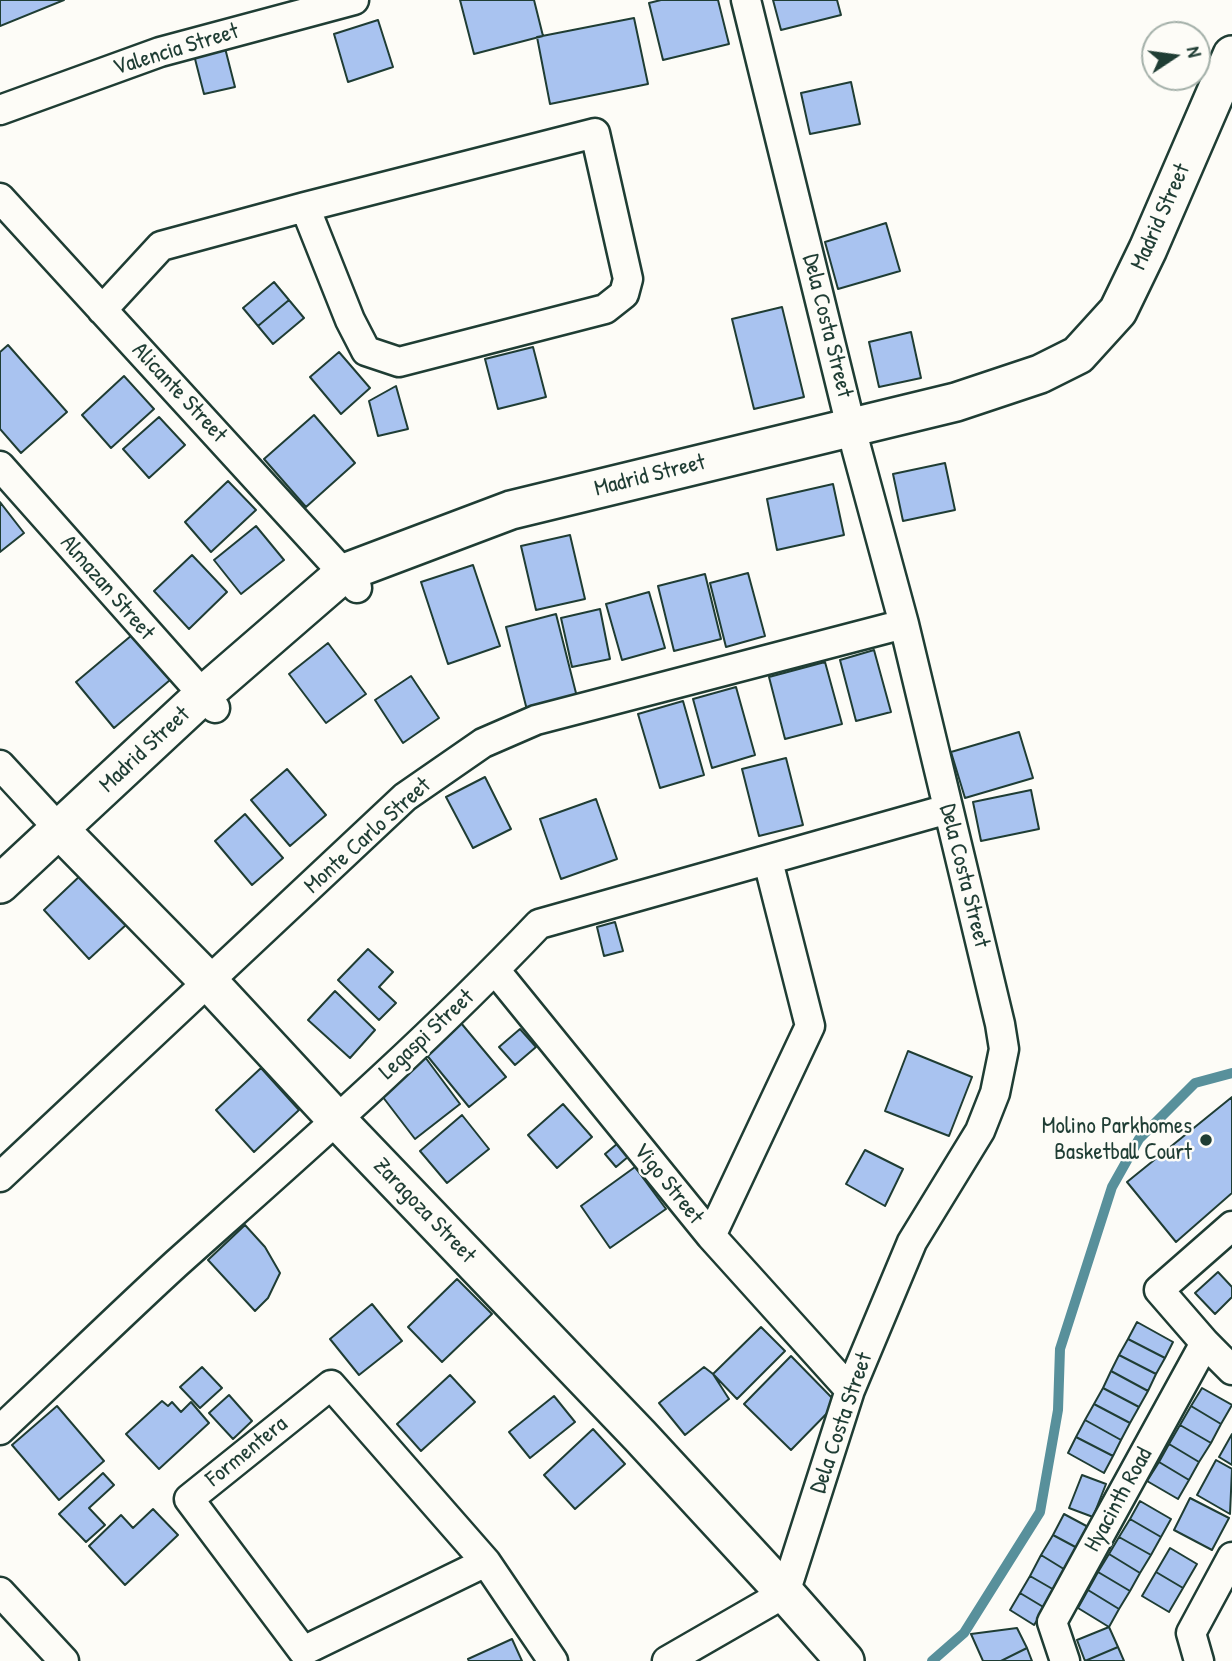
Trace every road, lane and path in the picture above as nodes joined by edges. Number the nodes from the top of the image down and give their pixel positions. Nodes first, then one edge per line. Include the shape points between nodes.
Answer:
1 (354, 0) edge
2 (746, 0) edge
3 (312, 5) edge
4 (1232, 55) edge
5 (1232, 103) edge
6 (0, 110) edge
7 (0, 198) edge
8 (305, 207) junction
9 (102, 310) junction
10 (854, 437) junction
11 (0, 466) edge
12 (350, 581) junction
13 (904, 624) junction
14 (209, 702) junction
15 (0, 765) edge
16 (948, 809) junction
17 (66, 837) junction
18 (768, 861) junction
19 (0, 884) edge
20 (0, 910) edge
21 (495, 970) junction
22 (209, 982) junction
23 (337, 1120) junction
24 (0, 1177) edge
25 (1232, 1226) edge
26 (711, 1236) junction
27 (1205, 1343) junction
28 (1232, 1370) edge
29 (850, 1390) junction
30 (0, 1430) edge
31 (1232, 1557) edge
32 (486, 1562) junction
33 (0, 1592) edge
34 (785, 1593) junction
35 (64, 1661) edge
36 (553, 1661) edge
37 (667, 1661) edge
38 (845, 1661) edge
39 (1065, 1661) edge
40 (1199, 1661) edge

1 - 3 street, Valencia Street
2 - 10 street, Dela Costa Street
3 - 6 street, Valencia Street via 160,52
4 - 10 street, Madrid Street via 1118,311 1078,355 1040,374
5 - 10 street, Madrid Street via 1135,321 1105,358 1047,394 961,422
7 - 9 street, Alicante Street
8 - 8 street via 595,133 628,279 624,294 606,309 399,362 366,351
8 - 9 street via 161,246
9 - 12 street, Alicante Street
10 - 12 street, Madrid Street via 526,524
10 - 13 street, Dela Costa Street
11 - 14 street, Almazan Street
12 - 14 street, Madrid Street
13 - 16 street, Dela Costa Street
13 - 22 street, Monte Carlo Street via 536,720 483,743 405,797
14 - 17 street, Madrid Street
15 - 17 street, Zaragoza Street
16 - 18 street, Legaspi Street
16 - 29 street, Dela Costa Street via 1004,1049 995,1093 980,1131 912,1242
17 - 19 street, Madrid Street
17 - 20 street, Madrid Street
17 - 22 street, Zaragoza Street
18 - 21 street, Legaspi Street via 539,924
18 - 26 street via 810,1026
21 - 23 street, Legaspi Street
21 - 26 street, Vigo Street
22 - 23 street, Zaragoza Street
22 - 24 street, Monte Carlo Street
23 - 30 street, Legaspi Street
23 - 34 street, Zaragoza Street
25 - 27 street via 1159,1290
26 - 29 street, Vigo Street
27 - 28 street
27 - 39 street, Hyacinth Road via 1052,1622
29 - 34 street, Dela Costa Street
31 - 40 street via 1191,1633
32 - 32 street, Formentera via 331,1385 189,1499 303,1651
32 - 36 street, Formentera
33 - 35 street
34 - 37 street
34 - 38 street, Zaragoza Street

